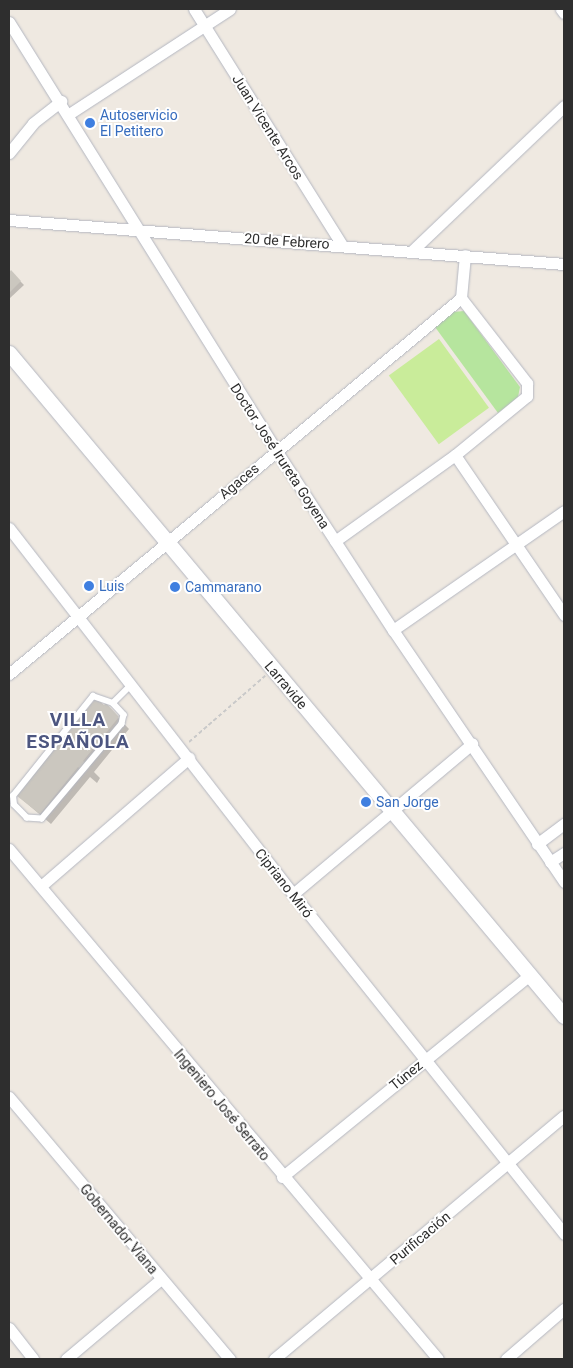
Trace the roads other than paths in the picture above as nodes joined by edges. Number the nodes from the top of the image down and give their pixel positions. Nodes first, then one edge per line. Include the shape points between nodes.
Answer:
1 (194, 9) edge
2 (230, 9) edge
3 (561, 9) edge
4 (564, 13) edge
5 (9, 22) edge
6 (205, 26) junction
7 (61, 101) junction
8 (564, 106) edge
9 (69, 114) junction
10 (9, 153) edge
11 (9, 220) edge
12 (135, 229) junction
13 (342, 245) junction
14 (413, 250) junction
15 (465, 255) junction
16 (564, 264) edge
17 (461, 298) junction
18 (9, 353) edge
19 (276, 450) junction
20 (455, 455) junction
21 (564, 511) edge
22 (9, 528) edge
23 (335, 541) junction
24 (166, 542) junction
25 (516, 546) junction
26 (564, 615) edge
27 (78, 616) junction
28 (393, 630) junction
29 (9, 674) edge
30 (132, 685) junction
31 (113, 702) junction
32 (472, 744) junction
33 (189, 758) junction
34 (393, 812) junction
35 (564, 824) edge
36 (537, 844) junction
37 (9, 849) edge
38 (564, 853) edge
39 (550, 862) junction
40 (564, 882) edge
41 (41, 886) junction
42 (292, 894) junction
43 (530, 975) junction
44 (564, 1016) edge
45 (425, 1060) junction
46 (9, 1097) edge
47 (564, 1116) edge
48 (508, 1164) junction
49 (282, 1177) junction
50 (564, 1234) edge
51 (161, 1279) junction
52 (370, 1280) junction
53 (564, 1310) edge
54 (9, 1328) edge
55 (33, 1359) edge
56 (66, 1359) edge
57 (230, 1359) edge
58 (274, 1359) edge
59 (438, 1359) edge
60 (506, 1359) edge

1 - 6 street, Juan Vicente Arcos
2 - 6 street
3 - 4 street
5 - 7 street, Doctor José Irureta Goyena
6 - 9 street
6 - 13 street, Juan Vicente Arcos
7 - 9 street, Doctor José Irureta Goyena
7 - 10 street via 33,123
8 - 14 street
9 - 12 street, Doctor José Irureta Goyena
11 - 12 street, 20 de Febrero
12 - 13 street, 20 de Febrero
12 - 19 street, Doctor José Irureta Goyena
13 - 14 street, 20 de Febrero
14 - 15 street, 20 de Febrero
15 - 16 street, 20 de Febrero
15 - 17 street
17 - 19 street, Agaces
17 - 20 street via 529,390 527,396
18 - 24 street, Larravide
19 - 23 street, Doctor José Irureta Goyena
19 - 24 street, Agaces
20 - 23 street
20 - 25 street
21 - 25 street
22 - 27 street, Cipriano Miró
23 - 28 street, Doctor José Irureta Goyena
24 - 27 street, Agaces
24 - 34 street, Larravide
25 - 26 street
25 - 28 street
27 - 29 street, Agaces
27 - 30 street, Cipriano Miró
28 - 32 street, Doctor José Irureta Goyena
30 - 31 lane
30 - 33 street, Cipriano Miró
31 - 31 lane via 124,715 122,724 42,819 28,818 14,805 12,796 93,696
32 - 34 street
32 - 36 street, Doctor José Irureta Goyena
33 - 41 street
33 - 42 street, Cipriano Miró
34 - 42 street
34 - 43 street, Larravide
35 - 36 street
36 - 39 street, Doctor José Irureta Goyena
37 - 41 street, Ingeniero José Serrato
38 - 39 street
39 - 40 street, Doctor José Irureta Goyena
41 - 49 street, Ingeniero José Serrato
42 - 45 street, Cipriano Miró
43 - 44 street, Larravide
43 - 45 street, Túnez
45 - 48 street, Cipriano Miró
45 - 49 street, Túnez
46 - 51 street, Gobernador Viana
47 - 48 street, Purificación
48 - 50 street, Cipriano Miró
48 - 52 street, Purificación
49 - 52 street, Ingeniero José Serrato
51 - 56 street
51 - 57 street, Gobernador Viana
52 - 58 street, Purificación
52 - 59 street, Ingeniero José Serrato
53 - 60 street
54 - 55 street

